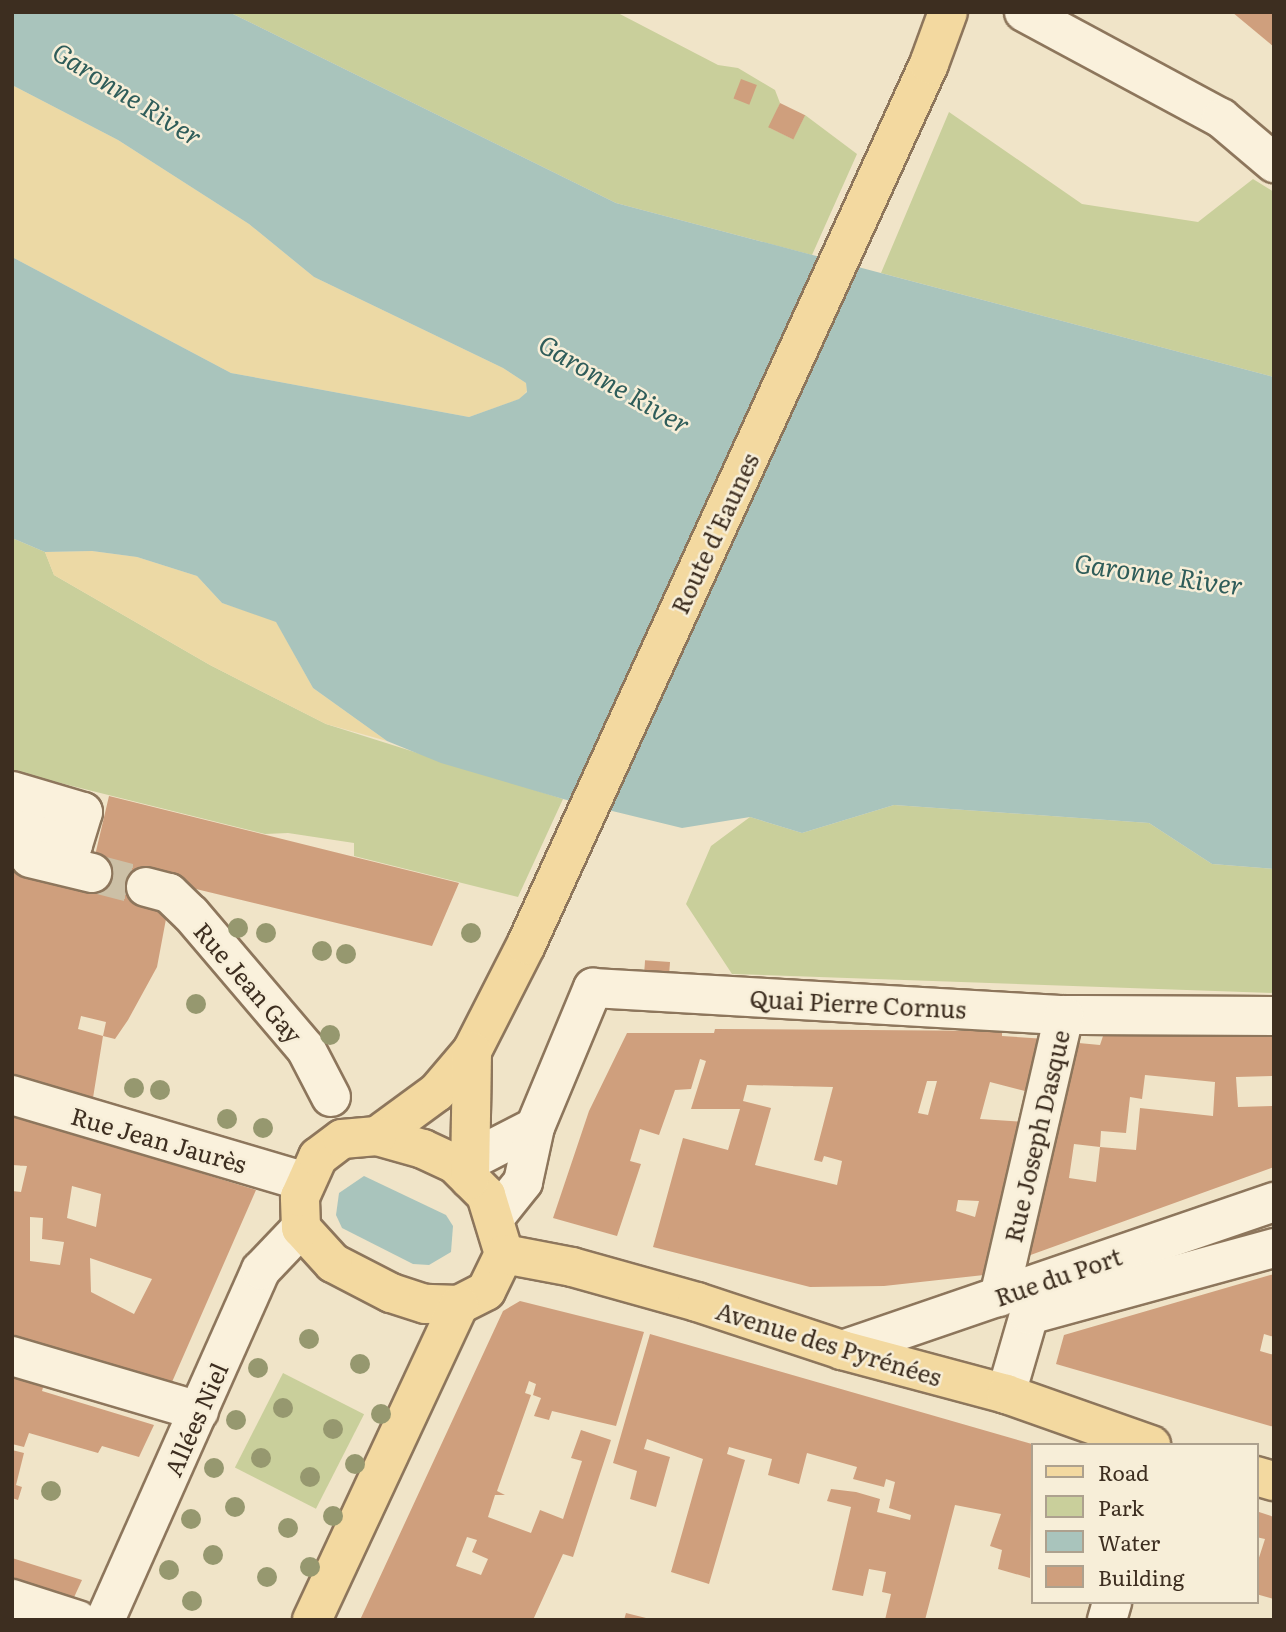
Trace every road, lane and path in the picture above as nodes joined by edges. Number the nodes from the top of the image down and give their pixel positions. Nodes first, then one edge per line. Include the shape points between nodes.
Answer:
1 (948, 12) edge
2 (1024, 12) edge
3 (1274, 163) edge
4 (12, 791) edge
5 (12, 828) edge
6 (12, 854) edge
7 (92, 873) tunnel mouth
8 (146, 887) tunnel mouth
9 (1063, 1015) junction
10 (1274, 1016) edge
11 (472, 1051) junction
12 (12, 1095) edge
13 (347, 1122) junction
14 (535, 1127) junction
15 (469, 1170) junction
16 (305, 1182) junction
17 (1274, 1202) edge
18 (495, 1217) junction
19 (301, 1228) junction
20 (1274, 1248) edge
21 (504, 1254) junction
22 (404, 1297) junction
23 (999, 1297) junction
24 (459, 1305) junction
25 (842, 1350) junction
26 (12, 1356) edge
27 (426, 1375) junction
28 (1006, 1394) junction
29 (199, 1411) junction
30 (1145, 1443) edge
31 (12, 1599) edge
32 (78, 1620) edge
33 (104, 1620) edge
34 (312, 1620) edge

1 - 11 main road, Route d'Eaunes via 929,64 526,945
2 - 3 street via 1221,118
4 - 5 street via 83,812 73,845
6 - 7 street
8 - 13 street, Rue Jean Gay via 169,893 191,914 306,1049
9 - 10 street, Quai Pierre Cornus
9 - 14 street, Quai Pierre Cornus via 593,988
9 - 23 street, Rue Joseph Dasque
11 - 13 main road, Route d'Eaunes via 438,1092
11 - 15 main road, Route d'Eaunes
12 - 16 street, Rue Jean Jaurès
13 - 15 main road
13 - 16 main road via 318,1157
14 - 15 street
14 - 18 street, Quai Pierre Cornus via 523,1182
15 - 18 main road
16 - 19 main road via 300,1197
17 - 23 street, Rue du Port
18 - 21 main road
19 - 22 main road via 333,1263
19 - 29 street, Allées Niel via 261,1270
20 - 28 street via 1028,1315
21 - 24 main road via 486,1291
21 - 25 main road, Avenue des Pyrénées via 634,1285
22 - 24 main road via 425,1304
22 - 27 main road
23 - 25 street, Rue du Port
24 - 27 main road
25 - 28 main road, Avenue des Pyrénées
26 - 29 street
27 - 34 main road
28 - 30 main road, Avenue des Pyrénées
29 - 33 street, Allées Niel
31 - 32 street

